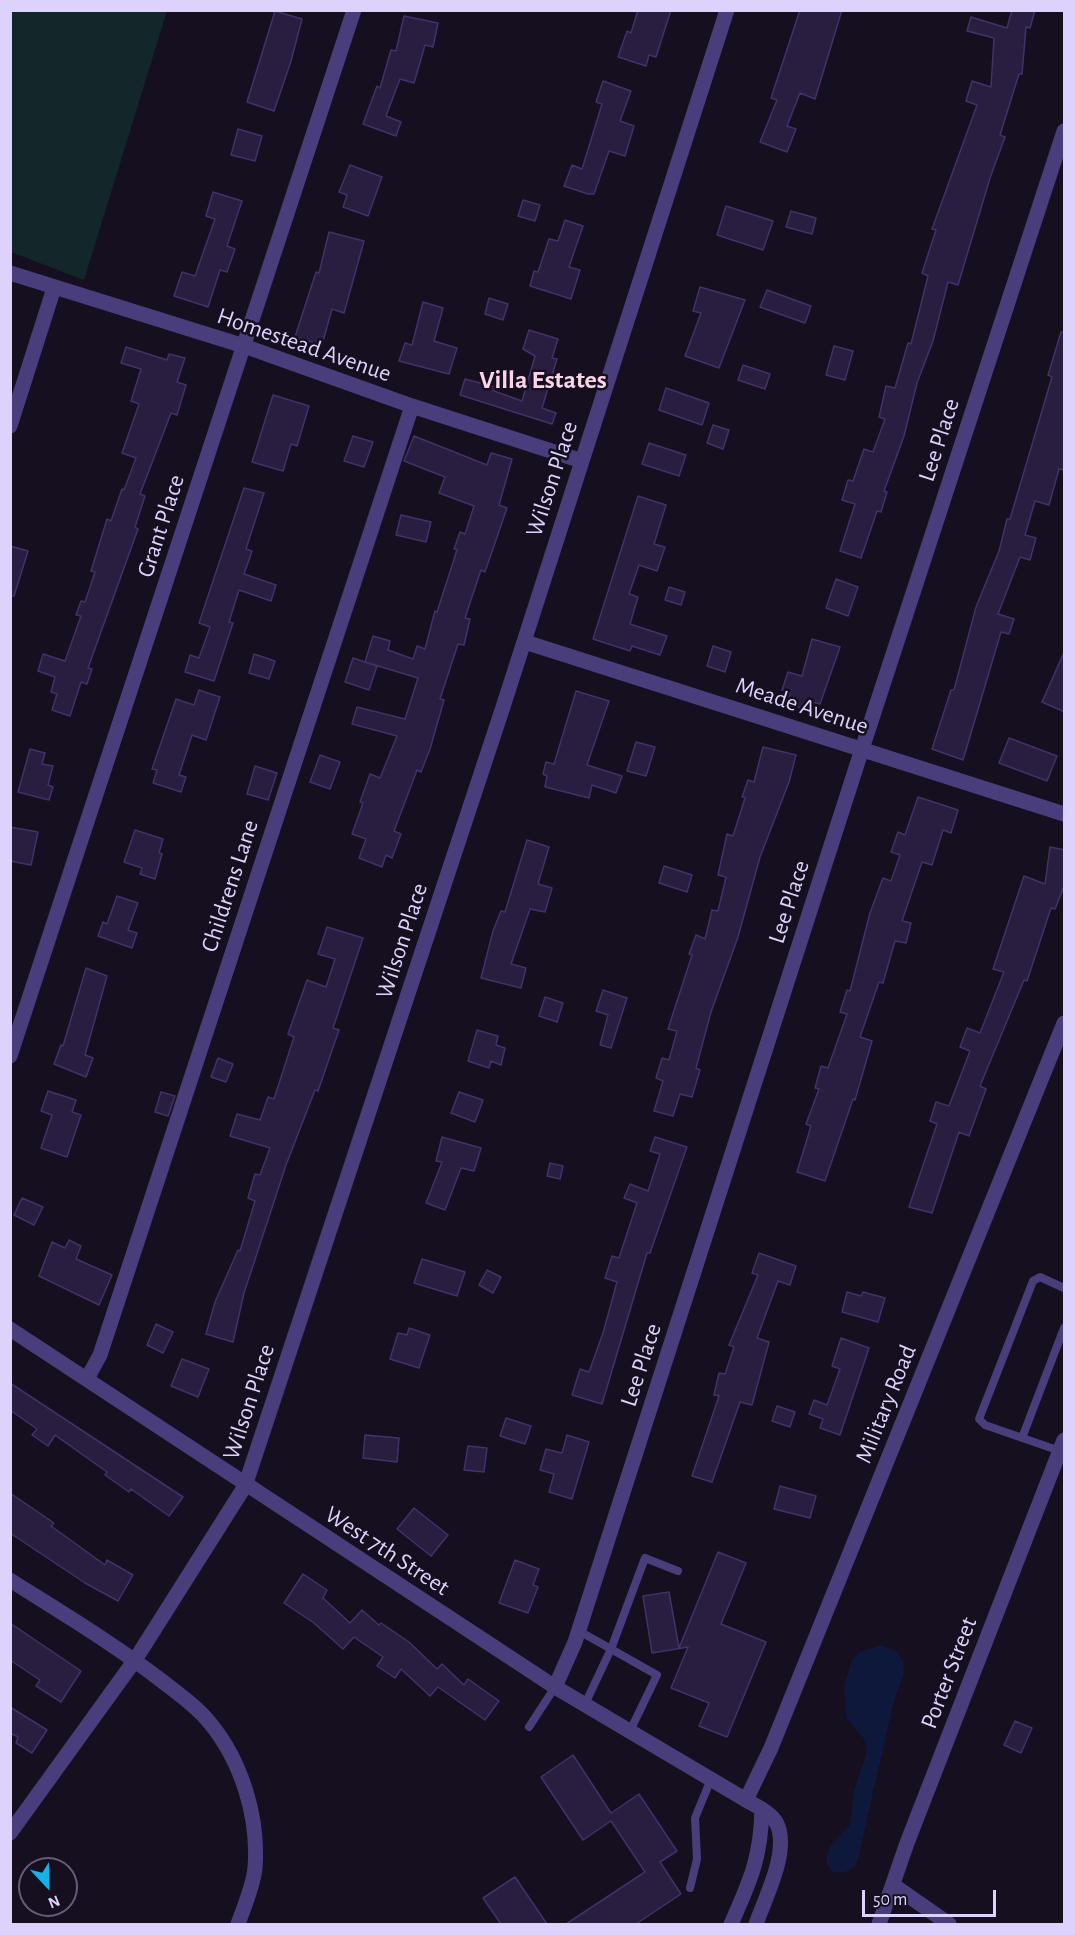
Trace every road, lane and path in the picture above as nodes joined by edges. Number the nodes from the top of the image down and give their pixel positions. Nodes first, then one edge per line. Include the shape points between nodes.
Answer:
1 (354, 10) edge
2 (727, 10) edge
3 (1065, 131) edge
4 (10, 273) edge
5 (54, 288) junction
6 (244, 346) junction
7 (412, 406) junction
8 (10, 426) edge
9 (582, 461) junction
10 (525, 642) junction
11 (862, 749) junction
12 (1065, 814) edge
13 (1065, 1023) edge
14 (10, 1056) edge
15 (1065, 1288) edge
16 (1065, 1328) edge
17 (10, 1329) edge
18 (88, 1377) junction
19 (1022, 1438) junction
20 (1062, 1446) edge
21 (245, 1485) junction
22 (678, 1571) dead end
23 (10, 1580) edge
24 (579, 1631) junction
25 (611, 1649) junction
26 (135, 1660) junction
27 (555, 1687) junction
28 (585, 1704) junction
29 (529, 1727) dead end
30 (630, 1731) junction
31 (711, 1779) junction
32 (746, 1800) junction
33 (762, 1809) junction
34 (10, 1833) edge
35 (893, 1885) junction
36 (690, 1888) dead end
37 (238, 1924) edge
38 (731, 1924) edge
39 (756, 1924) edge
40 (879, 1924) edge
41 (949, 1924) edge

1 - 6 street, Grant Place
2 - 9 street, Wilson Place
3 - 11 street, Lee Place
4 - 5 street, Homestead Avenue
5 - 6 street, Homestead Avenue
5 - 8 street
6 - 7 street, Homestead Avenue
6 - 14 street, Grant Place
7 - 9 street, Homestead Avenue
7 - 18 street, Childrens Lane via 100,1355
9 - 10 street, Wilson Place
10 - 11 street, Meade Avenue
10 - 21 street, Wilson Place
11 - 12 street, Meade Avenue
11 - 24 street, Lee Place
13 - 32 street, Military Road via 771,1748
15 - 19 lane via 1040,1277 1033,1281 980,1419 985,1425
16 - 19 lane
17 - 18 street, West 7th Street
18 - 21 street, West 7th Street
19 - 20 lane
20 - 35 street, Porter Street
21 - 26 street, Wilson Place
21 - 27 street, West 7th Street
22 - 25 lane via 645,1558
23 - 26 street
24 - 25 lane
24 - 27 street, Lee Place
25 - 28 lane
25 - 30 lane via 657,1676
26 - 34 street, Wilson Place
26 - 37 street via 210,1722 232,1755 247,1793 254,1830 255,1869
27 - 28 street, West 7th Street
27 - 29 lane
28 - 30 street, West 7th Street
30 - 31 street, West 7th Street
31 - 32 street, West 7th Street
31 - 36 lane via 696,1818 698,1859
32 - 33 street, West 7th Street
33 - 38 street via 762,1842 753,1875
33 - 39 street via 775,1821 780,1855
35 - 40 street, Porter Street
35 - 41 street

